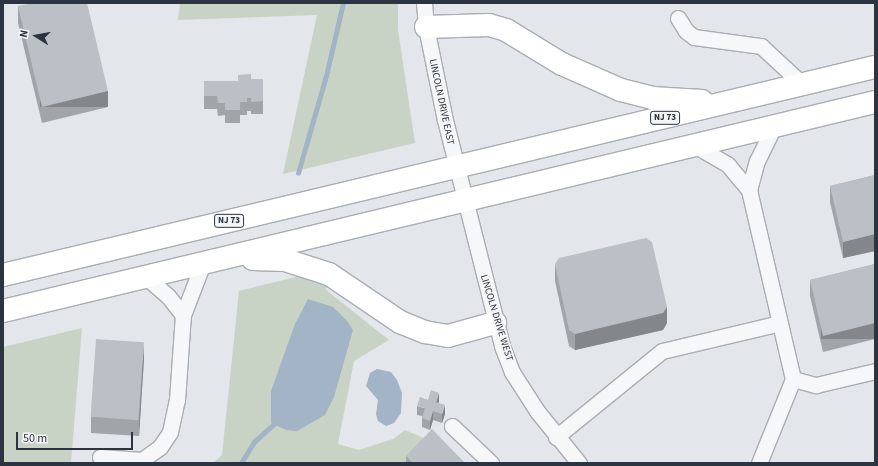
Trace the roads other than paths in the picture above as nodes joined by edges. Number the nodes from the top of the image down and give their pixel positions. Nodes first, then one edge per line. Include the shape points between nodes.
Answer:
1 (424, 3) edge
2 (678, 18) dead end
3 (426, 28) junction
4 (875, 68) edge
5 (802, 84) junction
6 (747, 97) junction
7 (875, 102) edge
8 (774, 126) junction
9 (694, 145) junction
10 (455, 167) junction
11 (749, 190) junction
12 (464, 201) junction
13 (212, 261) junction
14 (3, 275) edge
15 (146, 277) junction
16 (3, 311) edge
17 (183, 315) junction
18 (495, 323) junction
19 (780, 323) junction
20 (875, 371) edge
21 (794, 379) junction
22 (452, 426) dead end
23 (556, 437) junction
24 (100, 458) dead end
25 (491, 463) edge
26 (579, 463) edge
27 (759, 463) edge

1 - 3 street, LINCOLN DRIVE EAST
2 - 5 street via 686,31 694,36 761,46
3 - 6 highway via 472,24 506,30 591,78 621,90 652,98 716,101
3 - 10 street, LINCOLN DRIVE EAST
4 - 5 highway, NJ 73
5 - 6 highway, NJ 73
6 - 10 highway, NJ 73
7 - 8 highway
8 - 9 highway
8 - 11 street via 756,161
9 - 11 street via 728,165
9 - 12 highway
10 - 12 street, LINCOLN DRIVE EAST
10 - 14 highway, NJ 73
11 - 19 street
12 - 13 highway
12 - 18 street, LINCOLN DRIVE WEST
13 - 15 highway
13 - 17 street
13 - 18 highway via 285,260 307,265 348,285 400,322 437,335 456,334
15 - 16 highway
15 - 17 street via 168,296
17 - 24 street via 177,400 170,432 160,448 142,460
18 - 23 street, LINCOLN DRIVE WEST via 515,377
19 - 21 street
19 - 23 street via 662,351
20 - 21 street via 816,385
21 - 27 street
22 - 25 street
23 - 26 street, LINCOLN DRIVE WEST

